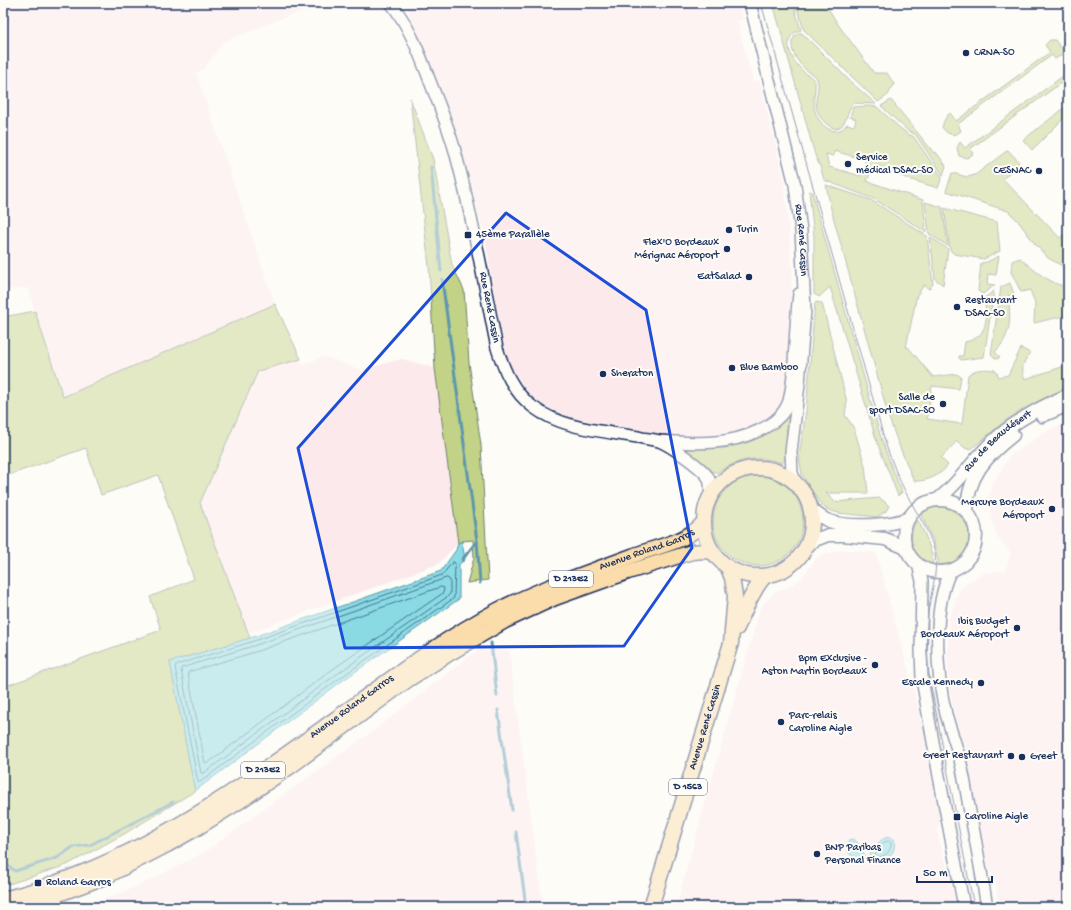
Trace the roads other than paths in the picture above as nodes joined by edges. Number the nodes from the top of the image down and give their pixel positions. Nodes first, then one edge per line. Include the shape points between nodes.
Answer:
1 (391, 3) edge
2 (750, 3) edge
3 (802, 267) junction
4 (1068, 395) edge
5 (1068, 405) edge
6 (660, 441) junction
7 (795, 482) junction
8 (711, 495) junction
9 (937, 500) junction
10 (811, 509) junction
11 (967, 512) junction
12 (909, 518) junction
13 (704, 522) junction
14 (807, 546) junction
15 (906, 548) junction
16 (713, 552) junction
17 (918, 564) junction
18 (728, 568) junction
19 (951, 570) junction
20 (766, 576) junction
21 (731, 643) junction
22 (3, 899) edge
23 (23, 907) edge
24 (652, 907) edge
25 (964, 907) edge
26 (987, 907) edge

1 - 6 street, Rue René Cassin via 410,31 450,134 468,206 497,348 512,384 532,406 553,418 574,425
2 - 3 street, Rue René Cassin via 797,192
3 - 6 street via 792,383 786,408 771,424 734,440 709,443
3 - 7 street, Rue René Cassin via 805,310 803,345 790,452
4 - 9 main road, Rue de Beaudésert via 1038,409 1006,430 982,452 947,493
5 - 11 main road, Rue de Beaudésert via 1023,426 986,460 976,473 969,489
6 - 8 street, Rue René Cassin via 704,472 708,478
7 - 8 main road via 781,472 766,468 750,468 734,473 721,482
7 - 10 main road via 805,494
8 - 13 main road
9 - 11 main road via 958,505
9 - 12 main road via 925,503
10 - 12 main road via 830,521 845,524 877,525
10 - 14 main road via 812,528
11 - 19 main road via 972,520 976,541 965,562
12 - 15 main road via 905,527
13 - 16 main road via 706,538
13 - 22 main road, Avenue Roland Garros / D 213E2 via 687,537 515,601 488,615 403,668 279,760 191,817 106,863 36,890
14 - 15 main road via 828,535 843,535 885,539
14 - 20 main road via 790,566
15 - 17 main road
16 - 18 main road
16 - 23 main road, Avenue Roland Garros / D 213E2 via 692,552 635,570 555,598 505,621 409,679 291,766 197,828 105,877
17 - 19 main road via 936,572
17 - 25 street via 922,581 922,679
18 - 20 main road via 740,574
18 - 21 main road, Avenue René Cassin / D 1563 via 735,596
19 - 26 street via 945,585 940,618 940,682 960,759
20 - 21 main road, D 1563 via 750,599
21 - 24 main road, Avenue René Cassin / D 1563

